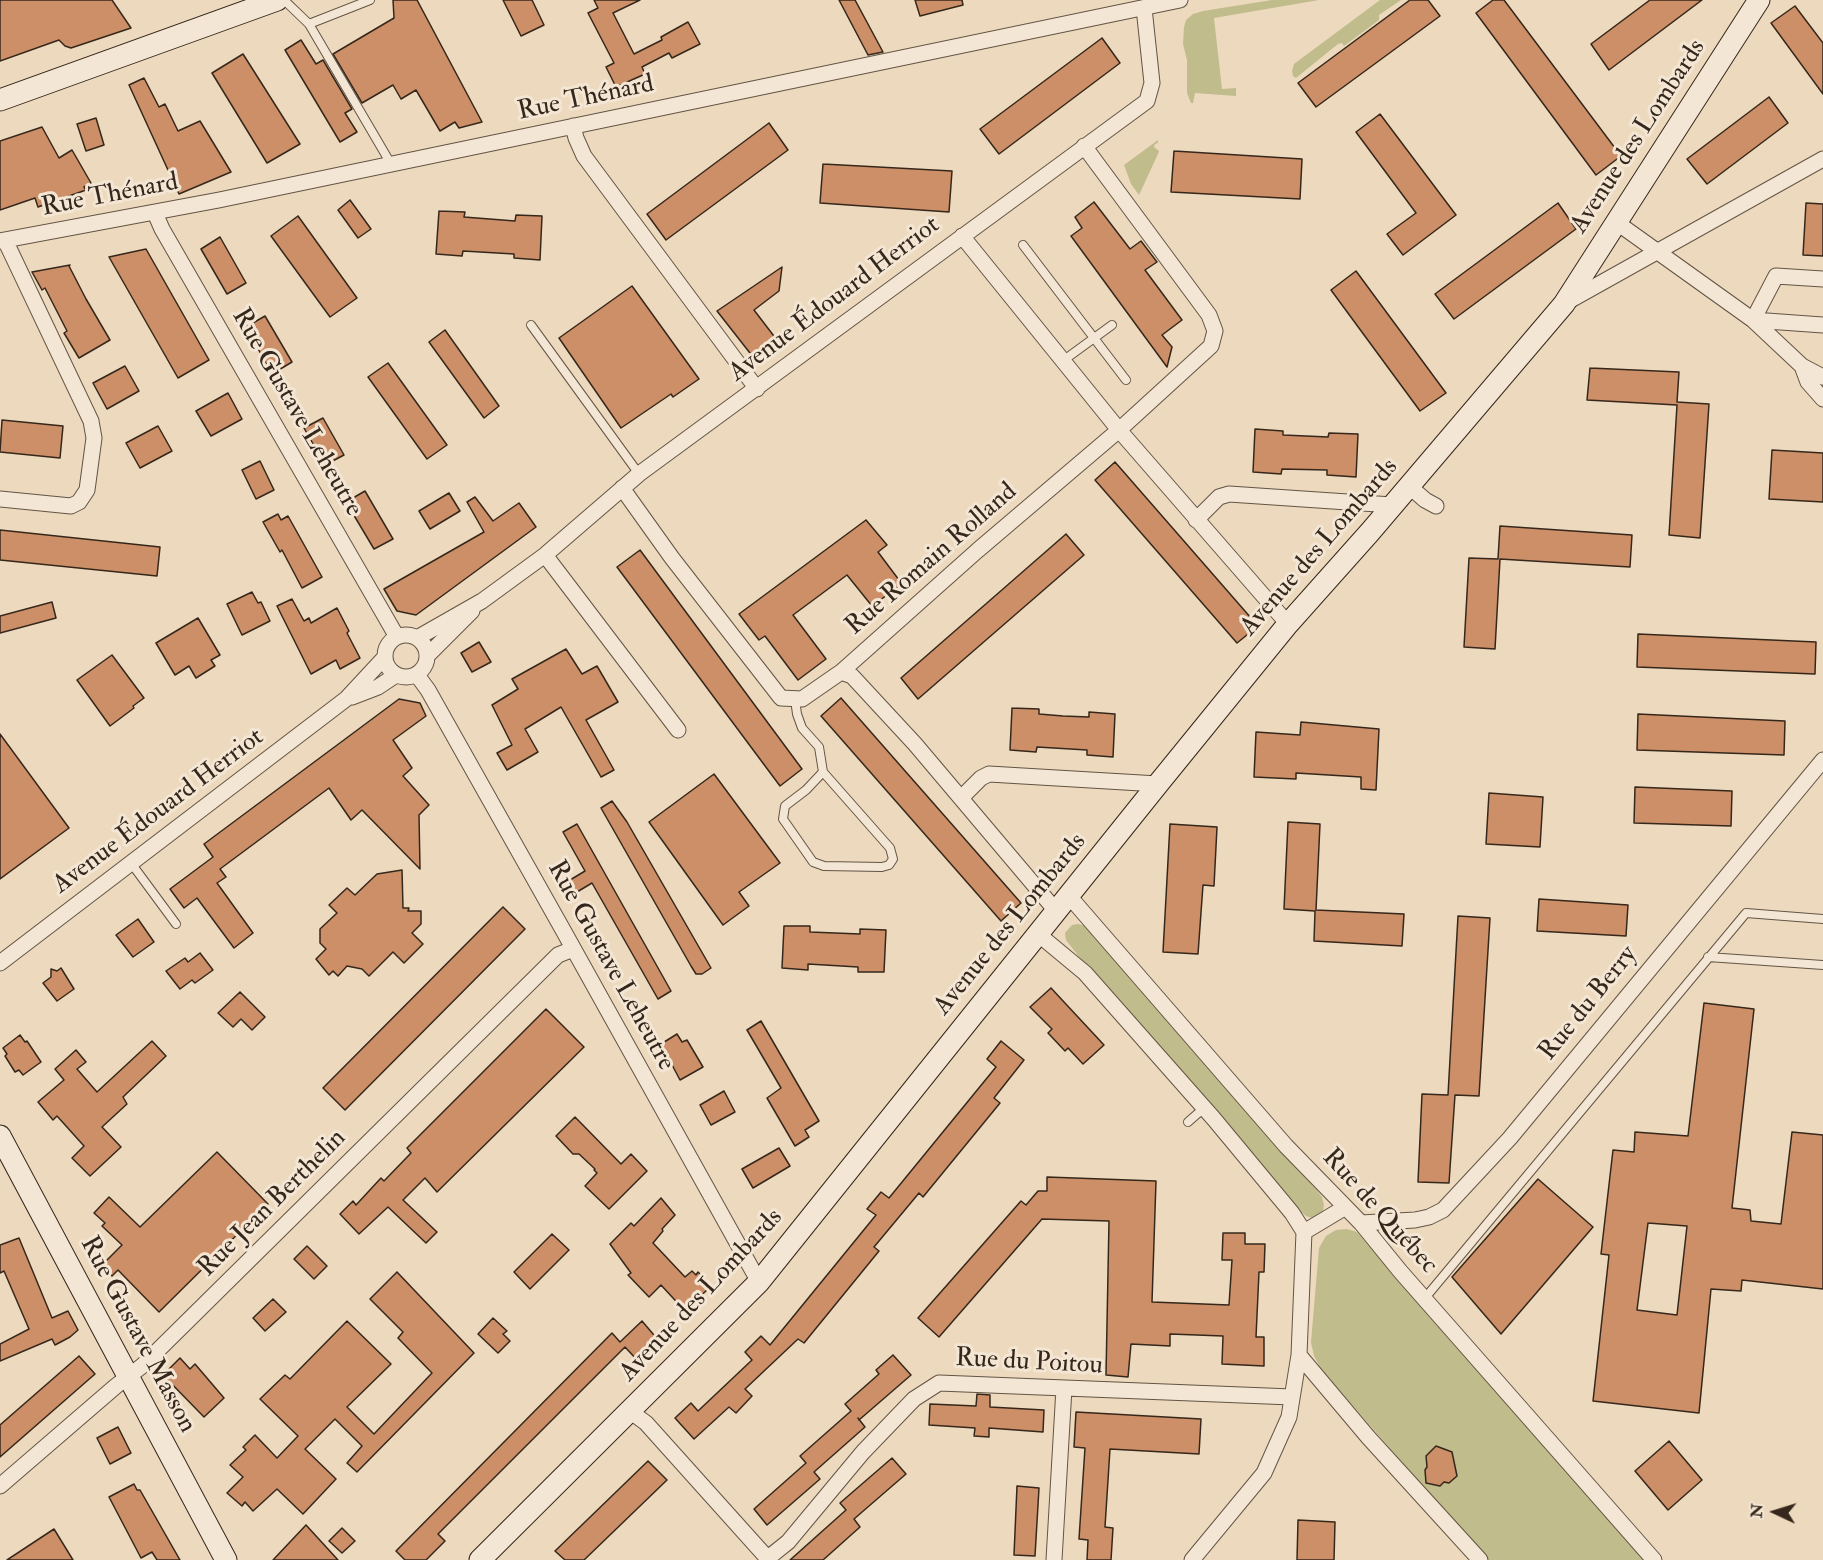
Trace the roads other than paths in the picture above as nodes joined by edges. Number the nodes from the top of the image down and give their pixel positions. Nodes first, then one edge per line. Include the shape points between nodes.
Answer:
1 (278, 0) edge
2 (284, 0) edge
3 (370, 0) edge
4 (1180, 0) edge
5 (1759, 0) edge
6 (1144, 8) junction
7 (309, 24) junction
8 (0, 100) edge
9 (573, 126) junction
10 (1084, 146) junction
11 (1823, 159) edge
12 (391, 164) junction
13 (154, 213) junction
14 (1616, 222) junction
15 (962, 236) junction
16 (2, 241) edge
17 (1023, 245) dead end
18 (1658, 252) junction
19 (1823, 279) edge
20 (1564, 304) junction
21 (1753, 320) junction
22 (531, 325) dead end
23 (1112, 325) dead end
24 (1823, 325) edge
25 (1094, 338) junction
26 (1064, 360) junction
27 (1802, 366) junction
28 (1823, 377) edge
29 (1126, 380) dead end
30 (757, 389) junction
31 (1823, 399) edge
32 (1119, 430) junction
33 (639, 474) junction
34 (1409, 486) junction
35 (622, 488) junction
36 (0, 500) edge
37 (1392, 505) junction
38 (1436, 506) dead end
39 (1196, 520) junction
40 (544, 555) junction
41 (482, 601) junction
42 (1288, 624) junction
43 (397, 637) junction
44 (417, 639) junction
45 (428, 656) junction
46 (385, 657) junction
47 (841, 672) junction
48 (396, 675) junction
49 (417, 675) junction
50 (346, 699) junction
51 (795, 699) junction
52 (678, 730) dead end
53 (1823, 760) edge
54 (823, 772) junction
55 (1158, 784) junction
56 (961, 798) junction
57 (131, 863) junction
58 (1063, 904) junction
59 (1823, 919) edge
60 (176, 924) dead end
61 (1038, 934) junction
62 (573, 949) junction
63 (1708, 957) junction
64 (0, 963) edge
65 (1823, 965) edge
66 (1204, 1108) junction
67 (1188, 1122) dead end
68 (0, 1136) edge
69 (1344, 1208) junction
70 (1361, 1223) junction
71 (1304, 1232) junction
72 (759, 1282) junction
73 (1425, 1298) junction
74 (1299, 1355) junction
75 (129, 1377) junction
76 (1064, 1389) junction
77 (1292, 1397) junction
78 (631, 1412) junction
79 (0, 1486) edge
80 (768, 1559) edge
81 (226, 1560) edge
82 (480, 1560) edge
83 (1054, 1560) edge
84 (1192, 1560) edge
85 (1480, 1560) edge
86 (1654, 1560) edge

1 - 8 street via 230,14
2 - 7 lane
3 - 7 lane
4 - 6 street, Rue Thénard
5 - 14 street, Avenue des Lombards
6 - 9 street, Rue Thénard
6 - 10 street, Avenue Édouard Herriot via 1152,83 1147,101
7 - 12 lane
9 - 12 street, Rue Thénard
9 - 30 street via 584,156
10 - 15 street, Avenue Édouard Herriot
10 - 32 street, Rue Romain Rolland via 1209,315 1215,331 1211,346
11 - 18 street, Avenue des Lombards
12 - 13 street, Rue Thénard
13 - 16 street, Rue Thénard
13 - 43 street, Rue Gustave Leheutre
14 - 18 street
14 - 20 street, Avenue des Lombards
15 - 26 street
15 - 30 street, Avenue Édouard Herriot
16 - 36 street via 91,421 94,438 87,490 79,502 71,506
17 - 25 lane
18 - 20 street, Avenue des Lombards
18 - 21 street
19 - 21 street via 1776,276
20 - 34 street, Avenue des Lombards
21 - 24 street
21 - 27 street
22 - 33 lane
23 - 25 lane
25 - 26 lane
25 - 29 lane
26 - 32 street
27 - 28 street
27 - 31 street via 1808,382
30 - 33 street, Avenue Édouard Herriot
32 - 39 street
32 - 47 street, Rue Romain Rolland
33 - 35 street, Avenue Édouard Herriot
34 - 37 street, Avenue des Lombards
34 - 38 street
35 - 40 street, Avenue Édouard Herriot
35 - 51 street via 764,678 781,698
37 - 39 street via 1229,494 1219,497
37 - 42 street, Avenue des Lombards
39 - 42 street
40 - 41 street, Avenue Édouard Herriot
40 - 52 street
41 - 44 street, Avenue Édouard Herriot
41 - 45 street, Avenue Édouard Herriot
42 - 55 street, Avenue des Lombards
43 - 44 street
43 - 46 street via 388,645
44 - 45 street
45 - 49 street
46 - 48 street via 388,668
46 - 50 street
47 - 51 street, Rue Romain Rolland via 802,699
47 - 56 street, Rue de Québec via 852,676
48 - 49 street
48 - 50 street via 378,687
49 - 62 street, Rue Gustave Leheutre
50 - 57 street, Avenue Édouard Herriot
51 - 54 lane via 802,728 819,747
53 - 70 street, Rue du Berry via 1517,1129 1443,1210 1415,1220
54 - 54 lane via 785,806 783,819 813,862 824,866 890,865 890,848
55 - 56 street via 989,774
55 - 58 street, Avenue des Lombards
56 - 58 street, Rue de Québec
57 - 60 lane
57 - 64 street, Avenue Édouard Herriot
58 - 61 street, Avenue des Lombards
58 - 69 street, Rue de Québec
59 - 63 lane via 1746,913
61 - 66 street via 1085,973
61 - 72 street, Avenue des Lombards
62 - 72 street, Rue Gustave Leheutre
62 - 75 street, Rue Jean Berthelin via 558,955
63 - 65 lane
63 - 73 lane
66 - 67 lane
66 - 71 street
68 - 75 street, Rue Gustave Masson
69 - 70 street, Rue de Québec
69 - 71 street
70 - 73 street, Rue de Québec
71 - 74 street
72 - 78 street, Avenue des Lombards
73 - 86 street, Rue de Québec
74 - 77 street
74 - 85 street
75 - 79 street, Rue Jean Berthelin
75 - 81 street, Rue Gustave Masson
76 - 77 street, Rue du Poitou
76 - 80 street, Rue du Poitou via 939,1383 915,1399 863,1452 788,1542
76 - 83 street
77 - 84 street via 1288,1417 1264,1473
78 - 80 street via 646,1423
78 - 82 street, Avenue des Lombards

